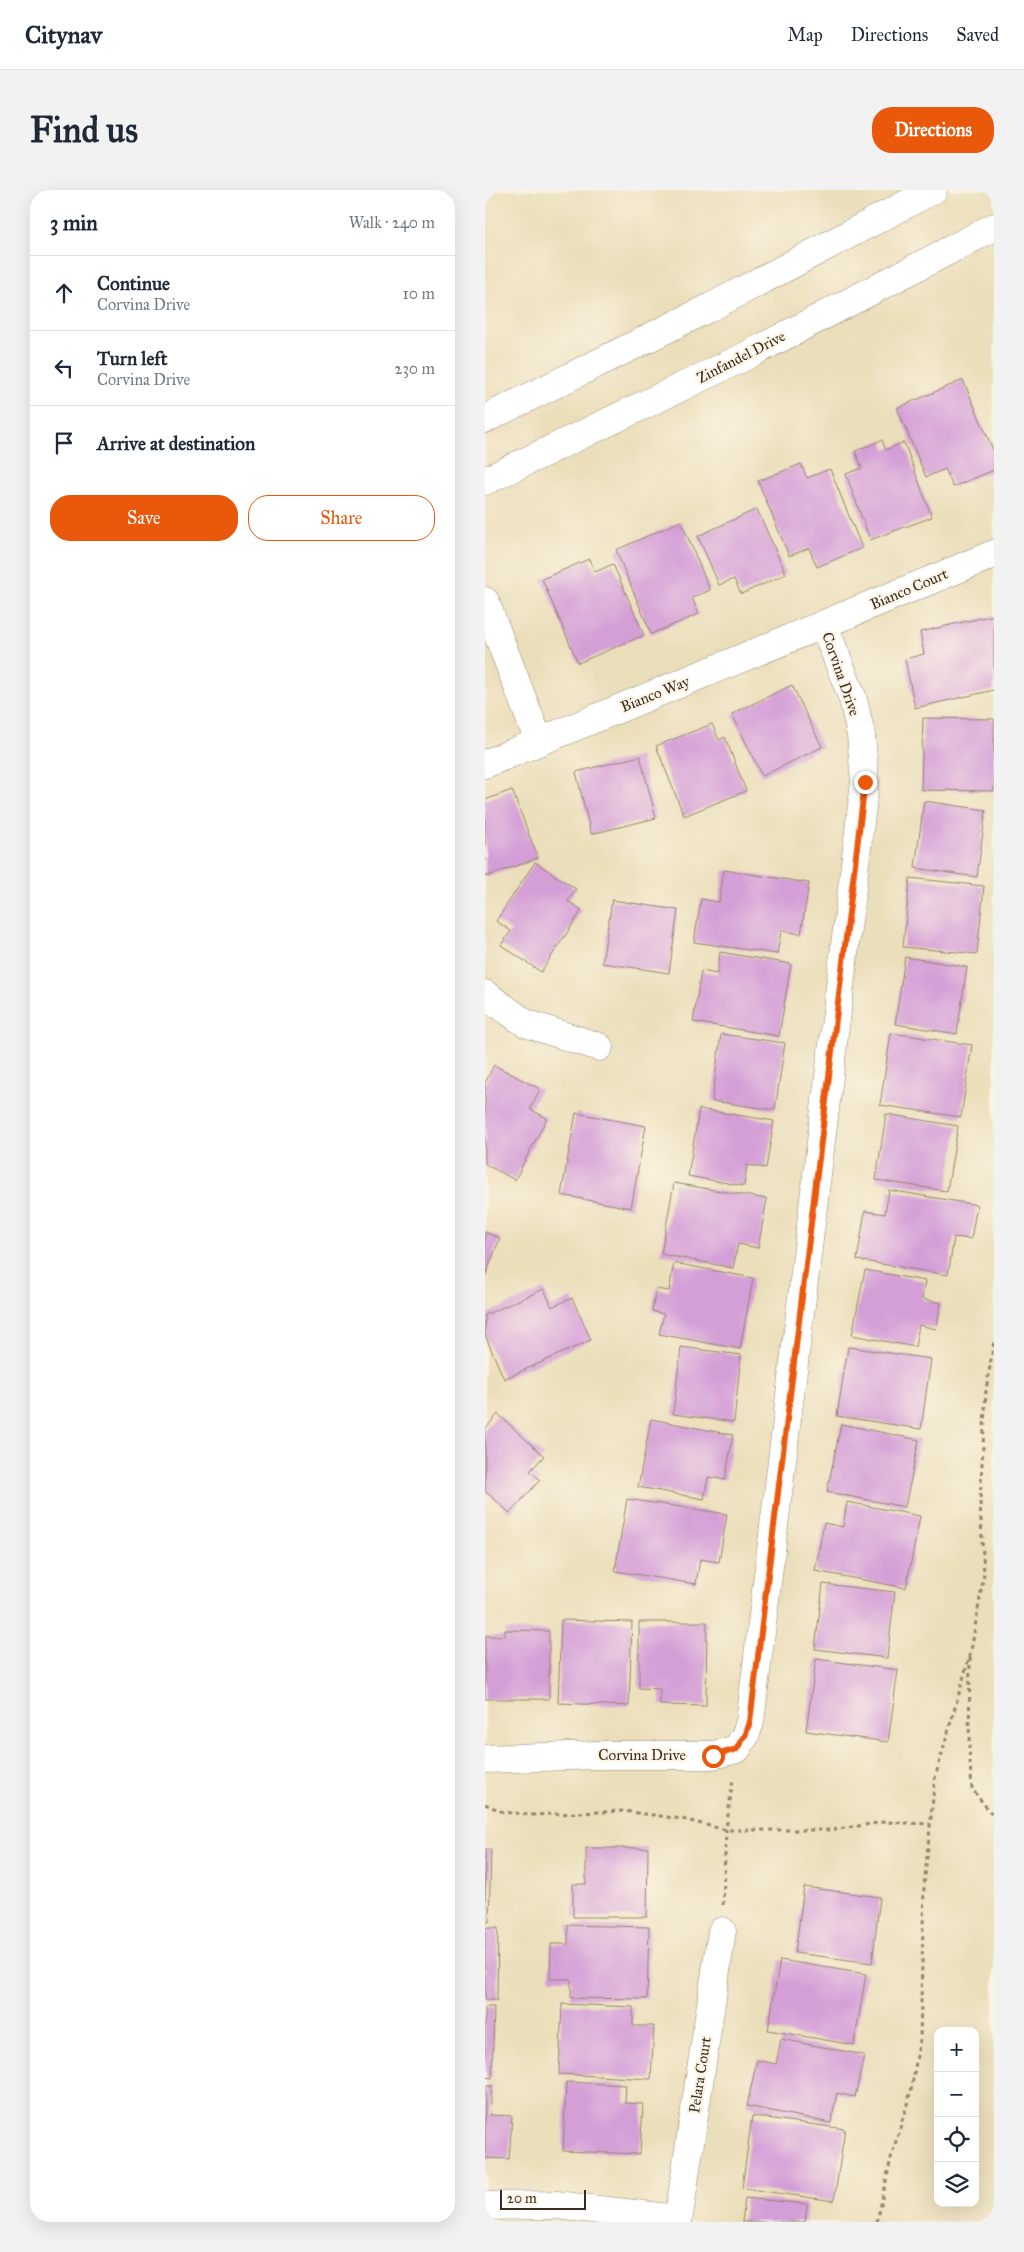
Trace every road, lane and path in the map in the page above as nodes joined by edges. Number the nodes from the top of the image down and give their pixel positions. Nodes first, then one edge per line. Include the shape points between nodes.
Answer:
1 (933, 190) edge
2 (994, 227) edge
3 (485, 419) edge
4 (485, 482) edge
5 (994, 554) edge
6 (485, 601) edge
7 (824, 625) junction
8 (539, 742) junction
9 (485, 764) edge
10 (485, 994) edge
11 (599, 1048) dead end
12 (994, 1342) edge
13 (971, 1651) junction
14 (737, 1749) junction
15 (485, 1759) edge
16 (485, 1804) edge
17 (994, 1813) edge
18 (930, 1824) junction
19 (726, 1830) junction
20 (722, 1931) joint
21 (485, 2206) edge
22 (678, 2220) edge
23 (877, 2222) edge

1 - 3 street via 711,307
2 - 4 street, Zinfandel Drive via 746,356
5 - 7 street, Bianco Court
6 - 8 street
7 - 8 street, Bianco Way
7 - 14 street, Corvina Drive via 853,699 861,735 865,782 750,1722
8 - 9 street, Bianco Way
10 - 11 street via 525,1023
12 - 13 path via 986,1390 980,1502 984,1574
13 - 17 path via 969,1749 972,1789
13 - 18 path via 935,1778
14 - 15 street, Corvina Drive via 713,1756 596,1755
14 - 19 path
16 - 19 path via 503,1812 533,1815 623,1811 682,1819
18 - 19 path via 884,1822 832,1830
18 - 23 path via 924,1886 920,2039 911,2091
19 - 20 path
20 - 22 street, Pelara Court
21 - 22 street via 556,2205

